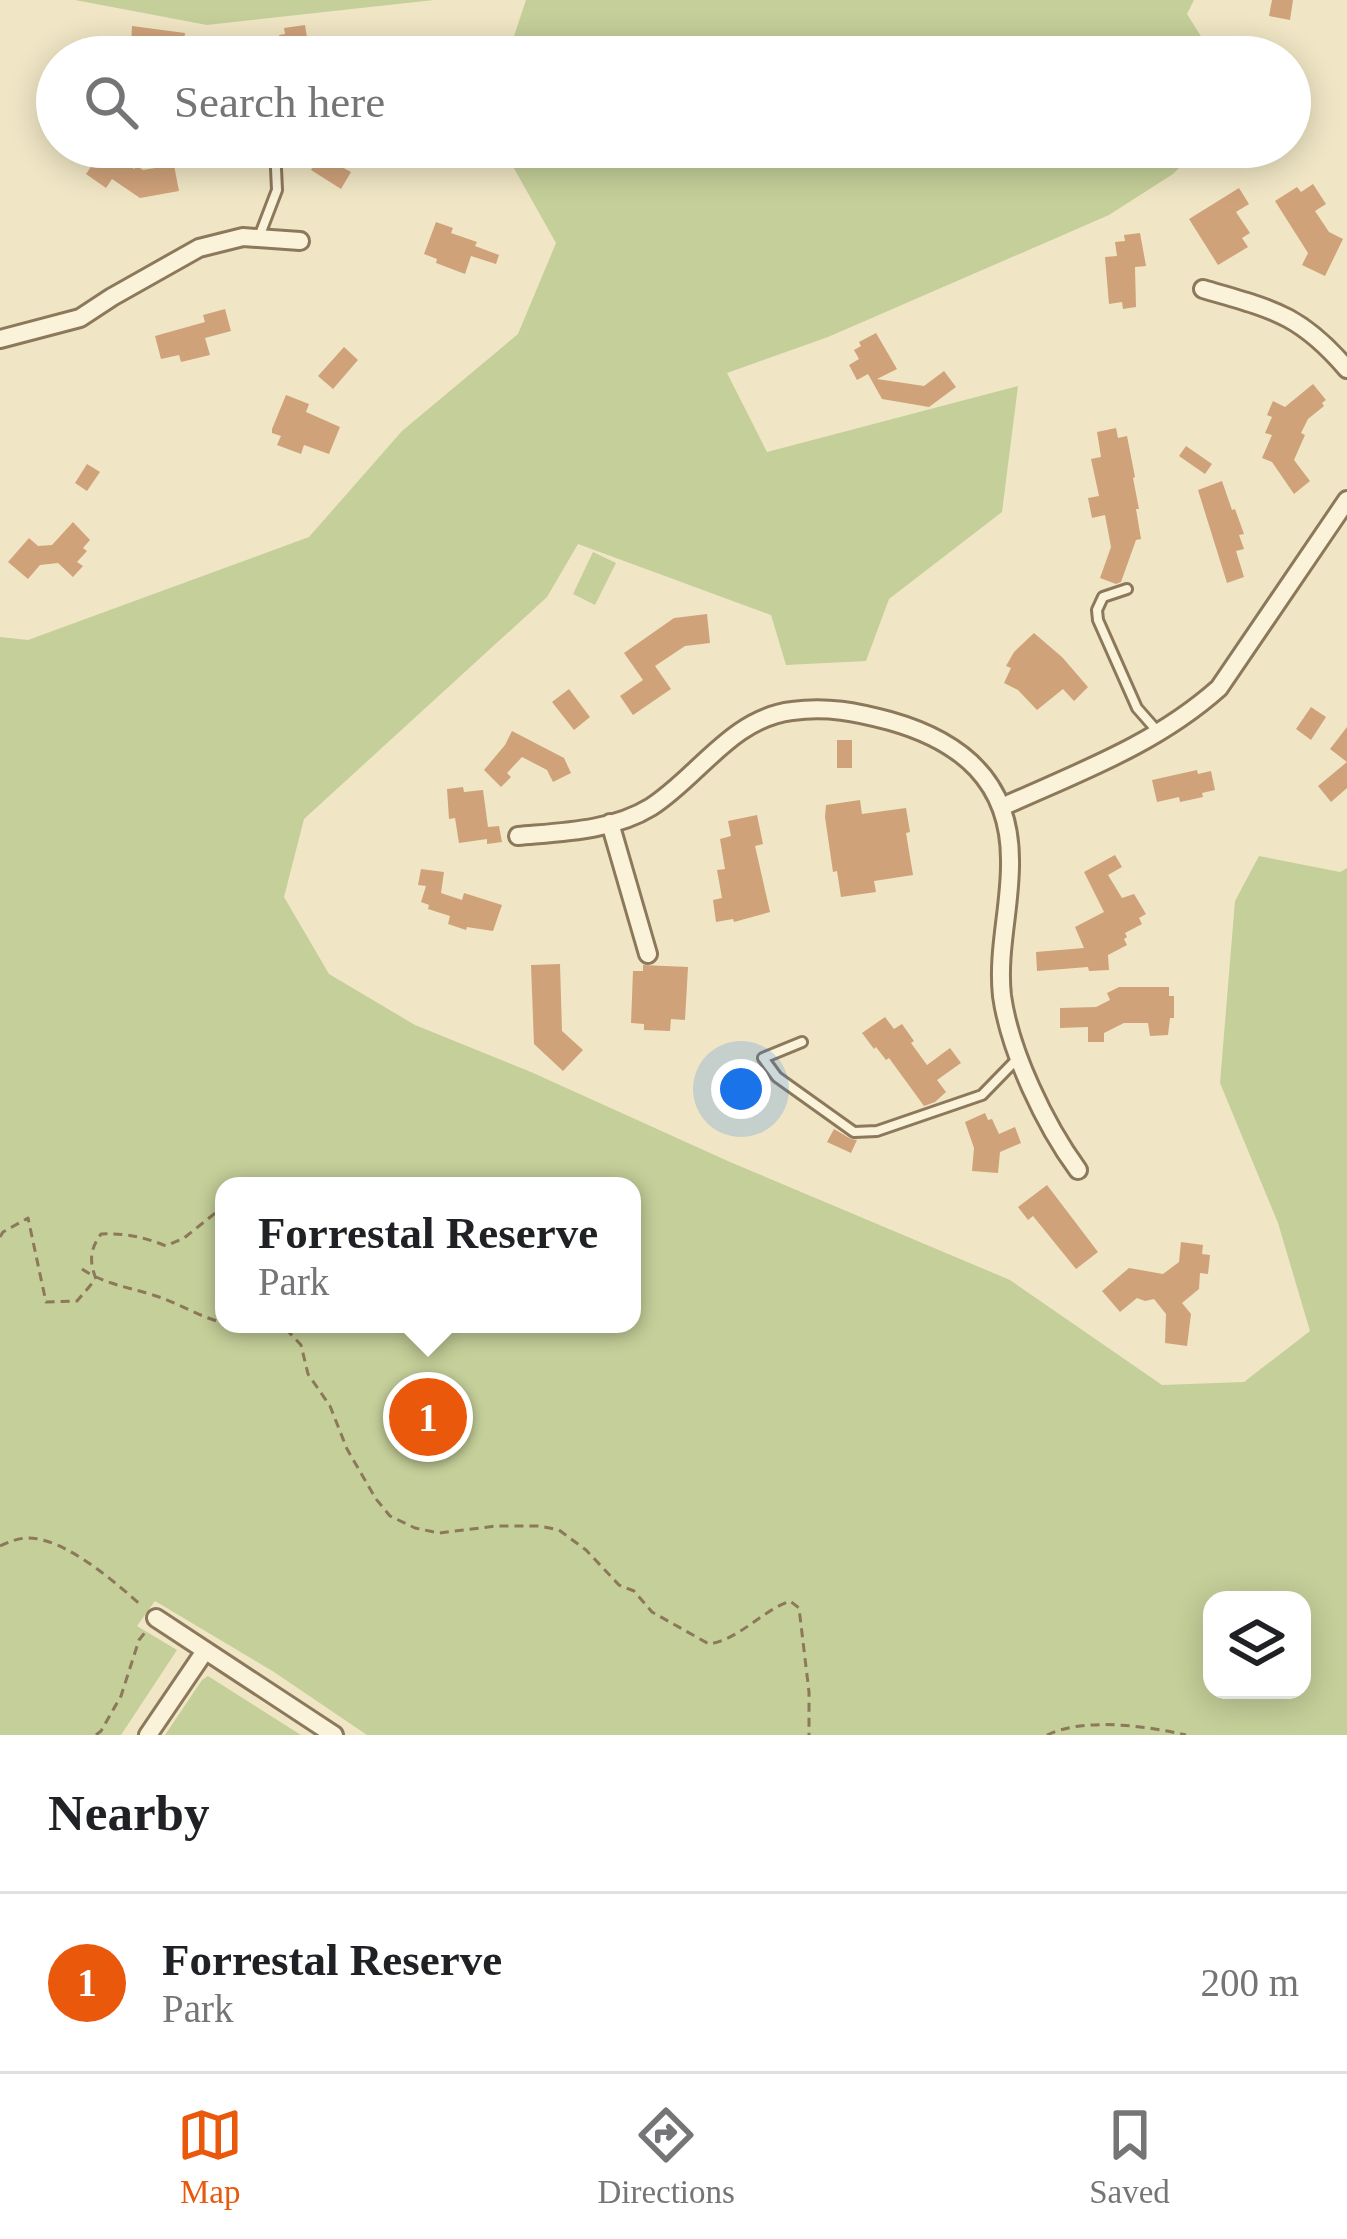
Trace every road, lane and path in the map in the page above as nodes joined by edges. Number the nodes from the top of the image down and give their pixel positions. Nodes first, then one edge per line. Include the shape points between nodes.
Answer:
1 (276, 168) edge
2 (259, 238) junction
3 (300, 241) dead end
4 (1203, 289) dead end
5 (0, 339) edge
6 (1347, 370) edge
7 (1347, 500) edge
8 (1127, 589) dead end
9 (1160, 734) junction
10 (1002, 807) junction
11 (610, 823) junction
12 (518, 836) dead end
13 (648, 954) dead end
14 (802, 1042) dead end
15 (1019, 1057) junction
16 (1078, 1170) dead end
17 (215, 1213) edge
18 (0, 1237) edge
19 (82, 1269) dead end
20 (96, 1279) junction
21 (215, 1320) edge
22 (290, 1333) edge
23 (0, 1546) edge
24 (156, 1618) junction
25 (205, 1651) junction
26 (96, 1735) edge
27 (148, 1735) edge
28 (334, 1735) edge
29 (808, 1735) edge
30 (1047, 1735) edge
31 (1186, 1735) edge

1 - 2 lane via 277,190
2 - 3 street
2 - 5 street via 199,248 80,318
4 - 6 street via 1295,320
7 - 9 street via 1219,688
8 - 9 lane via 1102,597 1098,620 1137,709
9 - 10 street
10 - 11 street via 969,758 938,739 819,708 748,726 653,806
10 - 15 street via 1011,857 1001,981
11 - 12 street
11 - 13 street
14 - 15 lane via 763,1058 854,1132 982,1095
15 - 16 street
17 - 20 path via 166,1246 101,1234 91,1247
18 - 20 path via 28,1218 46,1302 77,1301
19 - 20 path
20 - 21 path
22 - 29 path via 390,1516 440,1533 559,1530 652,1612 709,1645 769,1609 790,1601 800,1608
23 - 24 path via 43,1539 92,1565
24 - 25 street
24 - 26 path
25 - 27 street
25 - 28 street
30 - 31 path via 1106,1726

